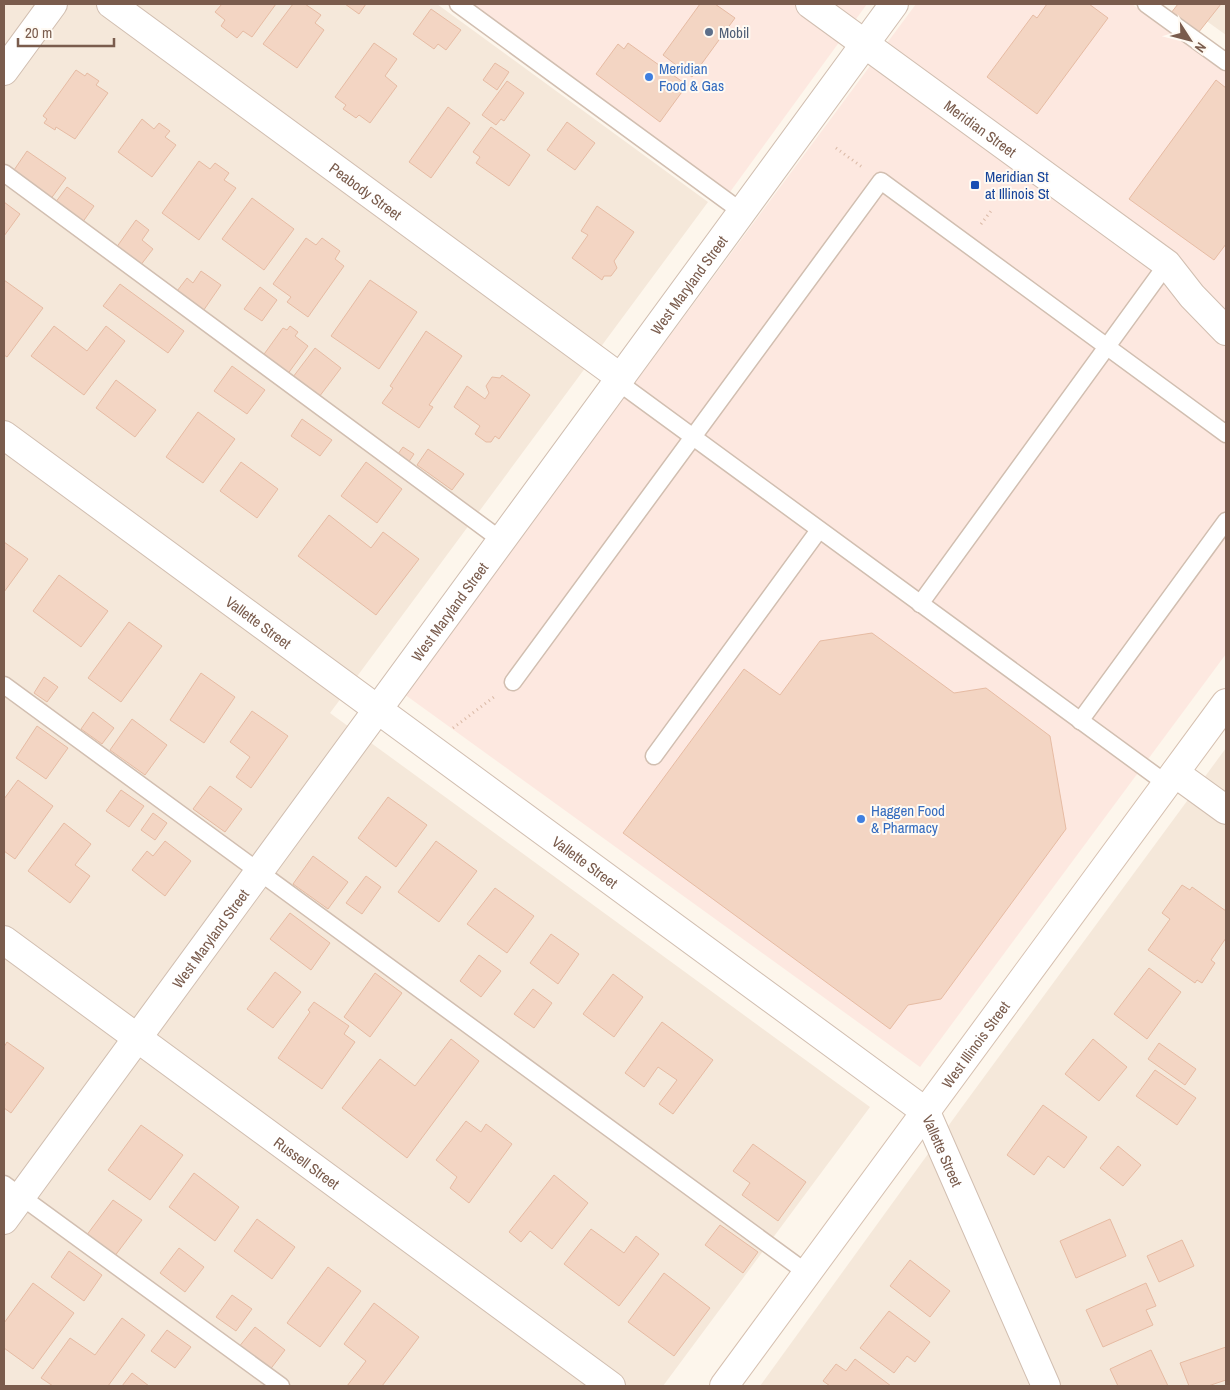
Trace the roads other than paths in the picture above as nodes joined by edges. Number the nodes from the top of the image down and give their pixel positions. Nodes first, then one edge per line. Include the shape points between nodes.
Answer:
1 (53, 4) edge
2 (111, 4) edge
3 (458, 4) edge
4 (810, 4) edge
5 (894, 4) edge
6 (1146, 4) edge
7 (865, 44) junction
8 (1226, 62) edge
9 (4, 70) edge
10 (4, 173) edge
11 (742, 212) junction
12 (1167, 264) junction
13 (1192, 296) junction
14 (1226, 316) edge
15 (1226, 331) edge
16 (1107, 346) junction
17 (619, 380) junction
18 (1226, 434) edge
19 (4, 435) edge
20 (693, 437) junction
21 (1226, 521) edge
22 (819, 530) junction
23 (502, 540) junction
24 (920, 604) junction
25 (513, 682) road end
26 (4, 685) edge
27 (1226, 703) edge
28 (378, 709) junction
29 (1080, 721) junction
30 (654, 756) dead end
31 (1171, 779) junction
32 (1226, 810) edge
33 (258, 872) junction
34 (4, 940) edge
35 (137, 1038) junction
36 (926, 1112) junction
37 (12, 1190) edge
38 (4, 1220) edge
39 (807, 1274) junction
40 (281, 1386) edge
41 (611, 1386) edge
42 (724, 1386) edge
43 (1046, 1386) edge

1 - 9 street
2 - 17 street, Peabody Street
3 - 11 lane
4 - 7 street, Meridian Street
5 - 7 street, West Maryland Street
6 - 8 lane
7 - 11 street, West Maryland Street
7 - 12 street, Meridian Street
10 - 23 lane
11 - 17 street, West Maryland Street
12 - 13 street, Meridian Street
12 - 16 lane
13 - 14 street, Meridian Street
13 - 15 street, Meridian Street
16 - 18 lane
16 - 20 lane via 881,181
16 - 24 lane
17 - 20 lane
17 - 23 street, West Maryland Street
19 - 28 street, Vallette Street
20 - 22 lane
20 - 25 lane
21 - 29 lane
22 - 24 lane
22 - 30 lane
23 - 28 street, West Maryland Street
24 - 29 lane
26 - 33 lane
27 - 31 street, West Illinois Street
28 - 33 street, West Maryland Street
28 - 36 street, Vallette Street
29 - 31 lane
31 - 32 street
31 - 36 street, West Illinois Street
33 - 35 street, West Maryland Street
33 - 39 lane
34 - 35 street, Russell Street
35 - 37 street, West Maryland Street
35 - 41 street, Russell Street
36 - 39 street, West Illinois Street
36 - 43 street, Vallette Street
37 - 38 street, West Maryland Street
37 - 40 lane
39 - 42 street, West Illinois Street

